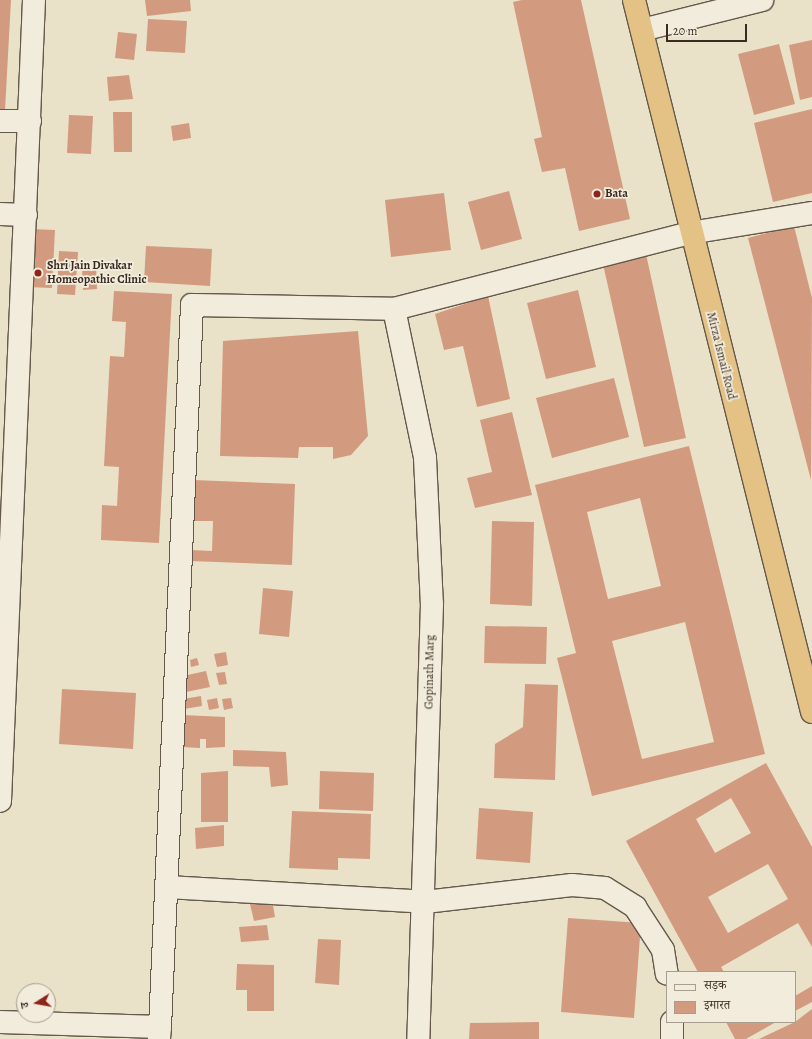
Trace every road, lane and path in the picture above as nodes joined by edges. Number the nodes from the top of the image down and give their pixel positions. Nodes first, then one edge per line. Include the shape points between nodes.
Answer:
1 (34, 0) edge
2 (634, 0) edge
3 (762, 0) edge
4 (642, 30) junction
5 (0, 121) edge
6 (30, 121) junction
7 (812, 213) edge
8 (0, 214) edge
9 (26, 215) junction
10 (690, 233) junction
11 (394, 309) junction
12 (7, 501) edge
13 (812, 712) edge
14 (0, 801) edge
15 (167, 887) junction
16 (425, 902) junction
17 (666, 971) edge
18 (0, 1022) edge
19 (672, 1023) edge
20 (160, 1033) edge
21 (418, 1039) edge
22 (672, 1039) edge

1 - 6 street
2 - 4 highway, Mirza Ismail Road
3 - 4 street
4 - 10 highway, Mirza Ismail Road
5 - 6 street
6 - 9 street
7 - 10 street
8 - 9 street
9 - 12 street
10 - 11 street
10 - 13 highway, Mirza Ismail Road
11 - 15 street via 192,305
11 - 16 street, Gopinath Marg via 426,458 432,604
12 - 14 street
15 - 16 street
15 - 20 street
16 - 17 street via 572,885 605,888 635,907 663,950
16 - 21 street, Gopinath Marg
18 - 20 street
19 - 22 street

